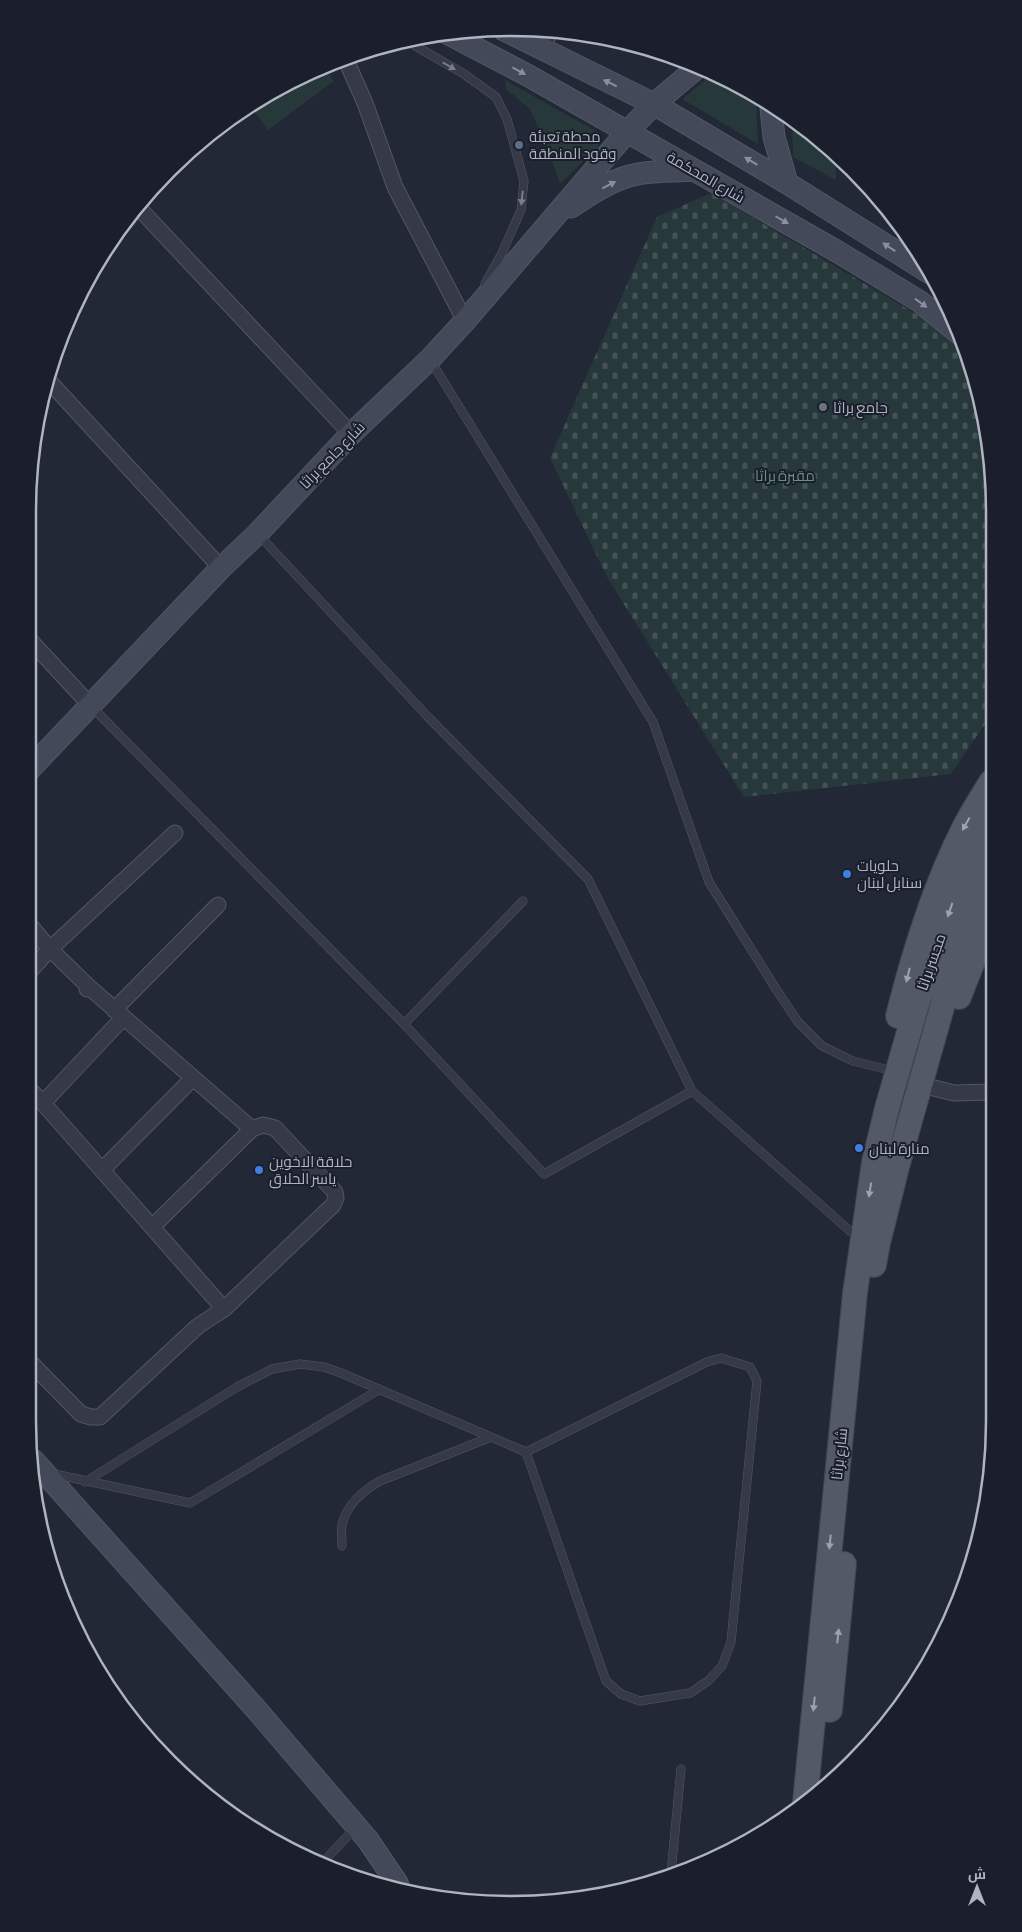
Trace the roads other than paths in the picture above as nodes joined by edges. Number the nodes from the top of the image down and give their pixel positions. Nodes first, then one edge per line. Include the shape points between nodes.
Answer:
1 (516, 36) edge
2 (547, 37) edge
3 (459, 39) edge
4 (415, 46) edge
5 (541, 49) junction
6 (348, 65) edge
7 (692, 72) edge
8 (654, 104) junction
9 (772, 114) edge
10 (627, 132) junction
11 (694, 170) junction
12 (787, 183) junction
13 (142, 212) edge
14 (552, 220) junction
15 (917, 266) edge
16 (465, 321) junction
17 (948, 324) edge
18 (430, 359) junction
19 (53, 386) edge
20 (351, 434) junction
21 (257, 534) junction
22 (221, 568) junction
23 (36, 647) edge
24 (91, 706) junction
25 (36, 763) edge
26 (986, 791) edge
27 (175, 833) dead end
28 (986, 848) edge
29 (981, 869) edge
30 (523, 901) dead end
31 (218, 905) dead end
32 (986, 930) edge
33 (36, 932) edge
34 (50, 949) junction
35 (36, 964) edge
36 (118, 1014) junction
37 (404, 1024) junction
38 (885, 1069) junction
39 (193, 1078) junction
40 (930, 1087) junction
41 (692, 1091) junction
42 (986, 1092) edge
43 (36, 1096) edge
44 (43, 1103) junction
45 (887, 1108) joint
46 (910, 1116) joint
47 (252, 1129) junction
48 (886, 1165) junction
49 (102, 1170) junction
50 (152, 1227) junction
51 (862, 1242) junction
52 (224, 1309) junction
53 (36, 1368) edge
54 (380, 1389) junction
55 (491, 1437) junction
56 (526, 1452) junction
57 (39, 1467) edge
58 (85, 1482) junction
59 (342, 1546) dead end
60 (681, 1769) dead end
61 (822, 1780) edge
62 (806, 1793) edge
63 (356, 1826) junction
64 (326, 1859) edge
65 (672, 1868) edge
66 (396, 1882) edge

1 - 5 street
2 - 5 street
3 -> 10 street, شارع المحكمة
4 -> 16 lane via 496,97 507,119 524,181 521,210
8 -> 5 street
6 - 16 street via 394,187
7 - 8 street, شارع جامع براثا
8 - 10 street, شارع جامع براثا
12 -> 8 street
9 - 12 street via 774,137
10 - 11 street, شارع المحكمة
10 - 14 street, شارع جامع براثا
14 -> 11 street via 587,196 623,178
11 -> 17 street, شارع المحكمة via 919,301
15 -> 12 street
13 - 20 street
14 - 16 street, شارع جامع براثا
16 - 18 street, شارع جامع براثا
18 - 20 street, شارع جامع براثا
18 - 38 lane via 652,722 709,882 776,988 798,1022 822,1046 853,1061
19 - 22 street
20 - 21 street, شارع جامع براثا
21 - 22 street, شارع جامع براثا
21 - 41 lane via 430,718 588,879
22 - 24 street, شارع جامع براثا
23 - 24 street
24 - 25 street, شارع جامع براثا
24 - 37 lane
26 -> 38 main road via 964,828 943,875 911,963
27 - 34 street
28 - 29 main road, مجسر براثا
29 -> 45 main road, مجسر براثا via 917,1004
29 - 46 main road, مجسر براثا
30 - 37 lane
31 - 36 street
32 - 40 main road via 951,1019
33 - 34 street
34 - 35 street
34 - 36 street
36 - 39 street
36 - 44 street
37 - 41 lane via 544,1174
38 - 48 main road
39 - 47 street
39 - 49 street
40 - 42 street via 954,1093
40 - 48 main road
41 - 51 lane
43 - 44 street
44 - 49 street
45 - 48 main road, شارع براثا
46 - 48 main road, شارع براثا
47 - 50 street
47 - 52 street via 262,1125 275,1128 335,1192 336,1198 333,1205
48 -> 51 main road, شارع براثا
61 -> 48 main road, شارع براثا via 866,1324
49 - 50 street
50 - 52 street
51 -> 62 main road, شارع براثا
52 - 53 street via 198,1326 100,1416 81,1414
54 - 55 lane
54 - 58 lane via 190,1503
54 - 58 lane via 324,1367 300,1364 272,1369 236,1387
55 - 56 lane
55 - 59 lane via 366,1489 351,1504 342,1525
56 - 56 lane via 606,1681 621,1694 640,1700 690,1693 708,1681 722,1666 732,1642 757,1381 750,1367 721,1358 707,1362
57 - 58 lane
57 - 63 street via 256,1708
60 - 65 lane
63 - 64 lane
63 - 66 street

